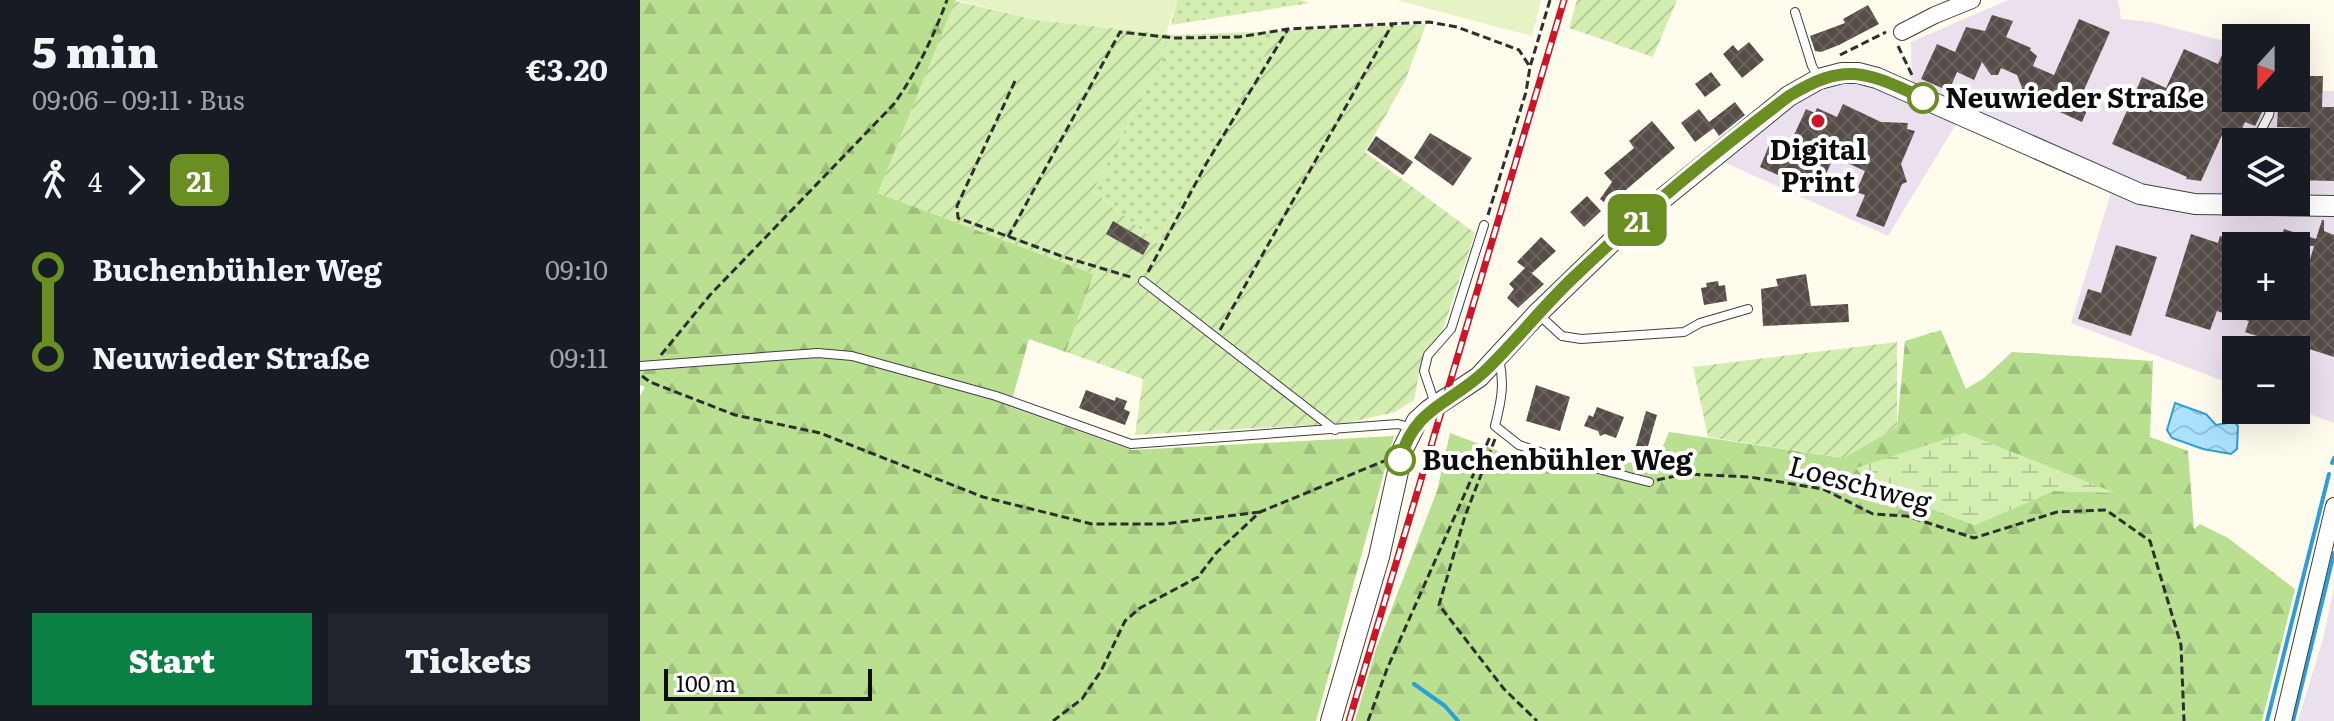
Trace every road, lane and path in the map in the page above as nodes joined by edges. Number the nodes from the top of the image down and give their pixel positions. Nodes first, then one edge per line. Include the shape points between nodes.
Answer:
1 (947, 0) edge
2 (1550, 0) edge
3 (1972, 0) edge
4 (1795, 12) dead end
5 (1393, 23) junction
6 (1288, 29) junction
7 (1896, 31) junction
8 (1838, 56) dead end
9 (1530, 67) junction
10 (1819, 79) junction
11 (1015, 81) dead end
12 (1913, 94) junction
13 (2222, 205) edge
14 (2310, 206) edge
15 (2334, 206) edge
16 (1484, 225) joint
17 (1008, 237) junction
18 (1143, 281) junction
19 (1748, 309) dead end
20 (1537, 314) junction
21 (1216, 337) junction
22 (1498, 357) junction
23 (640, 366) edge
24 (651, 366) junction
25 (640, 374) edge
26 (1435, 405) junction
27 (1412, 428) junction
28 (1497, 428) junction
29 (1336, 430) junction
30 (1391, 459) dead end
31 (1649, 482) joint
32 (2334, 506) edge
33 (1260, 512) junction
34 (1457, 513) junction
35 (1465, 516) junction
36 (1053, 721) edge
37 (1331, 721) edge
38 (1368, 721) edge
39 (1537, 721) edge
40 (2184, 721) edge
41 (2283, 721) edge

1 - 24 path via 931,42 894,104 710,295
2 - 9 path
3 - 7 street
4 - 10 lane
5 - 6 path
5 - 9 path via 1457,27 1519,50
5 - 21 path
6 - 17 path via 1239,37 1120,32
6 - 18 path
7 - 8 path
7 - 12 path via 1916,83
9 - 16 path
10 - 12 street via 1858,73
10 - 20 street via 1789,96 1625,229
11 - 17 path via 957,206 958,218
12 - 13 street via 2140,194
14 - 15 street
16 - 26 lane via 1451,329 1428,355 1424,371
17 - 18 path
18 - 21 lane
19 - 20 lane via 1684,332 1581,339 1562,336
20 - 22 street
21 - 29 lane
22 - 26 street via 1471,383
22 - 28 lane via 1504,379
23 - 24 lane
24 - 29 lane via 818,353 852,356 996,396 1131,444
25 - 33 path via 735,415 820,433 983,497 1092,524 1164,524
26 - 27 street
27 - 29 lane via 1398,424
27 - 37 street
28 - 31 lane via 1519,445
28 - 34 path
28 - 35 path
30 - 33 path
31 - 40 path, Loeschweg via 1685,474 1794,484 1823,489 1873,514 1907,516 1974,538 2057,512 2106,510 2150,541 2181,645
32 - 41 street
33 - 36 path via 1198,577 1125,621 1082,699
34 - 35 path
34 - 38 path
35 - 39 path via 1439,605 1504,689

